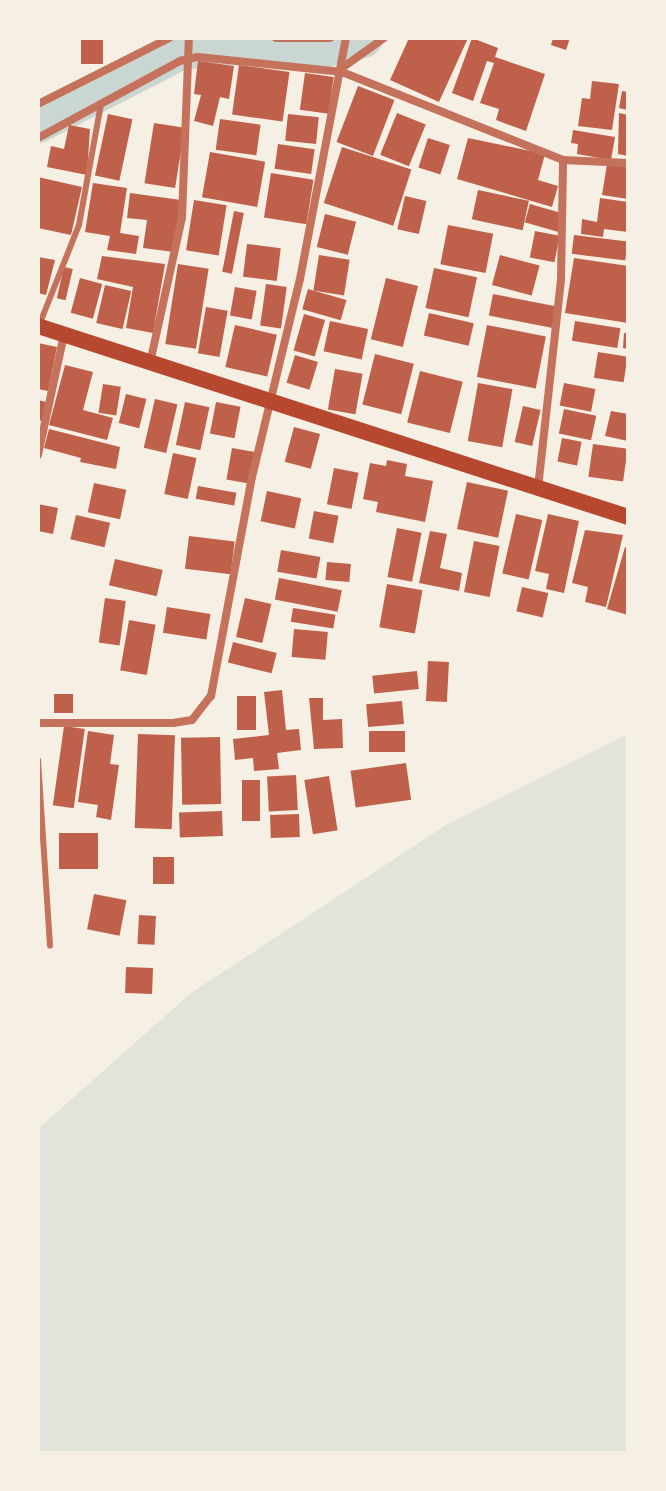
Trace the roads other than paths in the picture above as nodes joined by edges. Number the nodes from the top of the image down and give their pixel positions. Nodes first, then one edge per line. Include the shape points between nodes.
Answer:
1 (169, 38) edge
2 (189, 38) edge
3 (276, 38) edge
4 (330, 38) edge
5 (346, 38) edge
6 (384, 38) edge
7 (190, 57) junction
8 (342, 68) junction
9 (101, 102) junction
10 (38, 104) edge
11 (38, 138) edge
12 (563, 160) junction
13 (628, 163) edge
14 (38, 326) edge
15 (64, 335) junction
16 (150, 363) junction
17 (269, 403) junction
18 (38, 455) edge
19 (538, 488) junction
20 (628, 517) edge
21 (38, 723) edge
22 (38, 760) edge
23 (50, 946) dead end

1 - 10 street
2 - 7 street
3 - 4 street
5 - 8 street
6 - 8 street
7 - 8 street
7 - 9 street
7 - 16 street via 182,217
8 - 12 street
8 - 17 street
9 - 11 street
9 - 14 lane via 79,225
12 - 13 street
12 - 19 street via 564,239
14 - 15 main road
15 - 16 main road
15 - 18 street
16 - 17 main road
17 - 19 main road
17 - 21 street via 211,696 192,720 173,723
19 - 20 main road
22 - 23 lane

